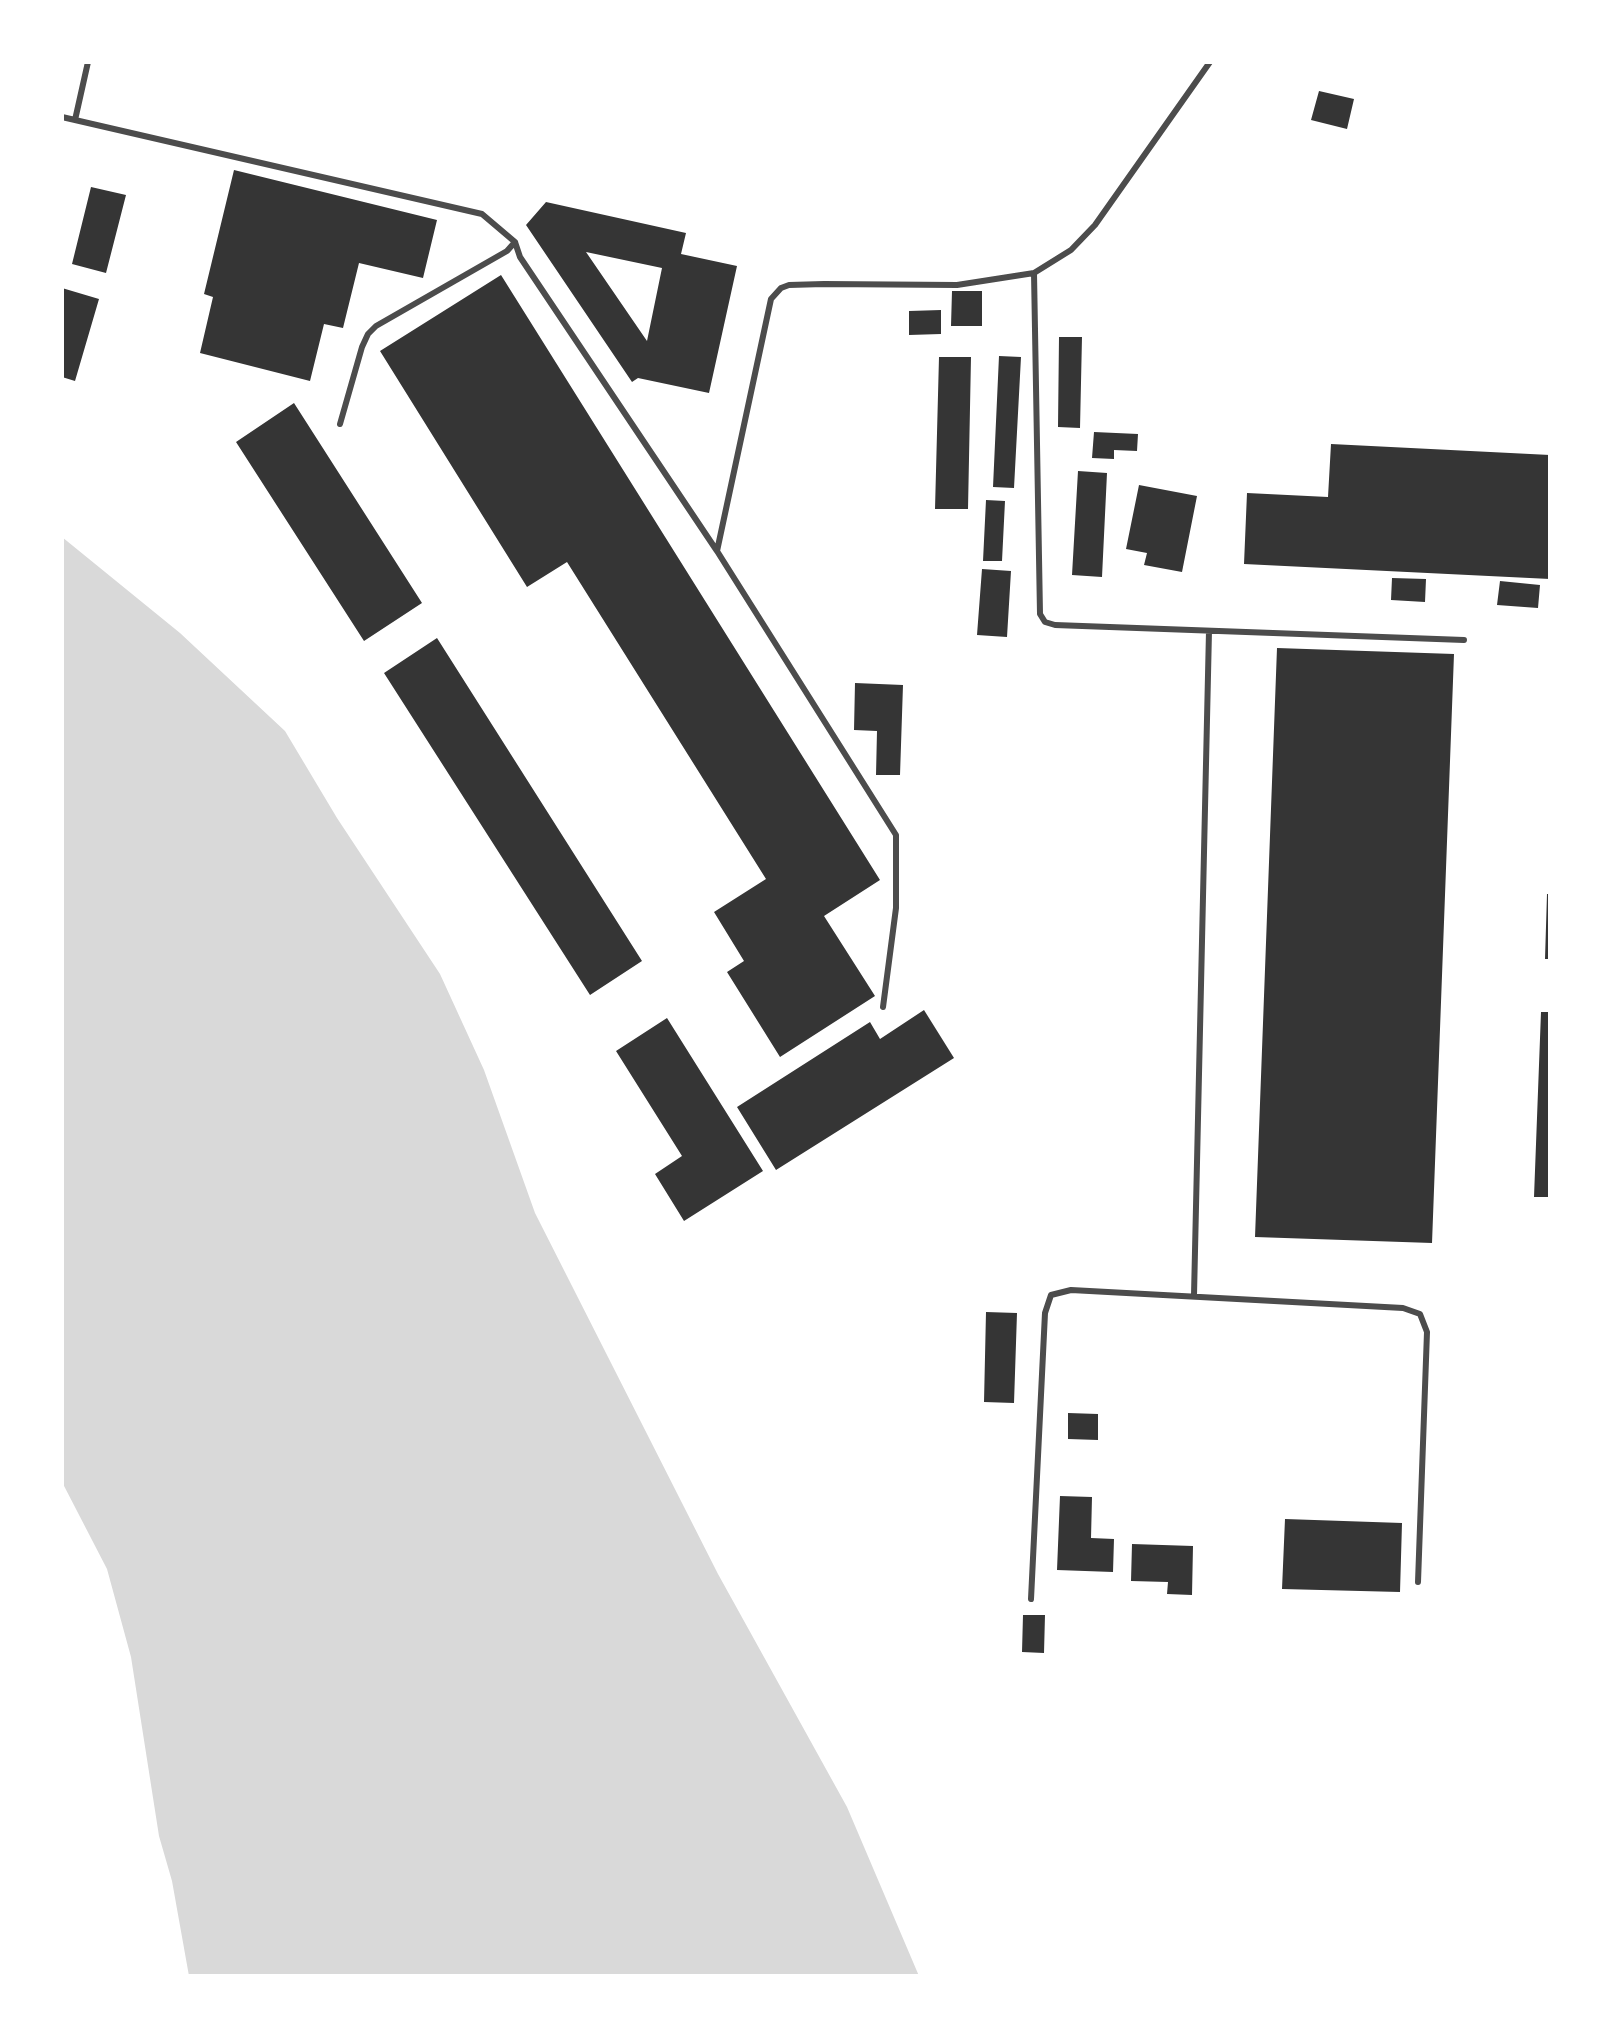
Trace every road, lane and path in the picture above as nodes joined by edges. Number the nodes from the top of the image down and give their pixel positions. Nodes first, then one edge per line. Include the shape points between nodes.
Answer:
1 (88, 62) edge
2 (1210, 62) edge
3 (62, 117) edge
4 (75, 120) junction
5 (515, 242) junction
6 (1034, 273) junction
7 (340, 424) dead end
8 (717, 551) junction
9 (1209, 631) junction
10 (1464, 640) dead end
11 (883, 1007) dead end
12 (1194, 1295) junction
13 (1418, 1582) dead end
14 (1031, 1599) dead end

1 - 4 lane
2 - 6 lane via 1095,225 1071,250
3 - 4 lane
4 - 5 lane via 482,214
5 - 7 lane via 368,334
5 - 8 lane via 520,257
6 - 8 lane via 957,285 781,288 771,299
6 - 9 lane via 1040,614 1055,625
8 - 11 lane via 896,835 896,908
9 - 10 lane
9 - 12 lane
12 - 13 lane via 1403,1308 1420,1314 1427,1332
12 - 14 lane via 1071,1290 1051,1295 1045,1313

